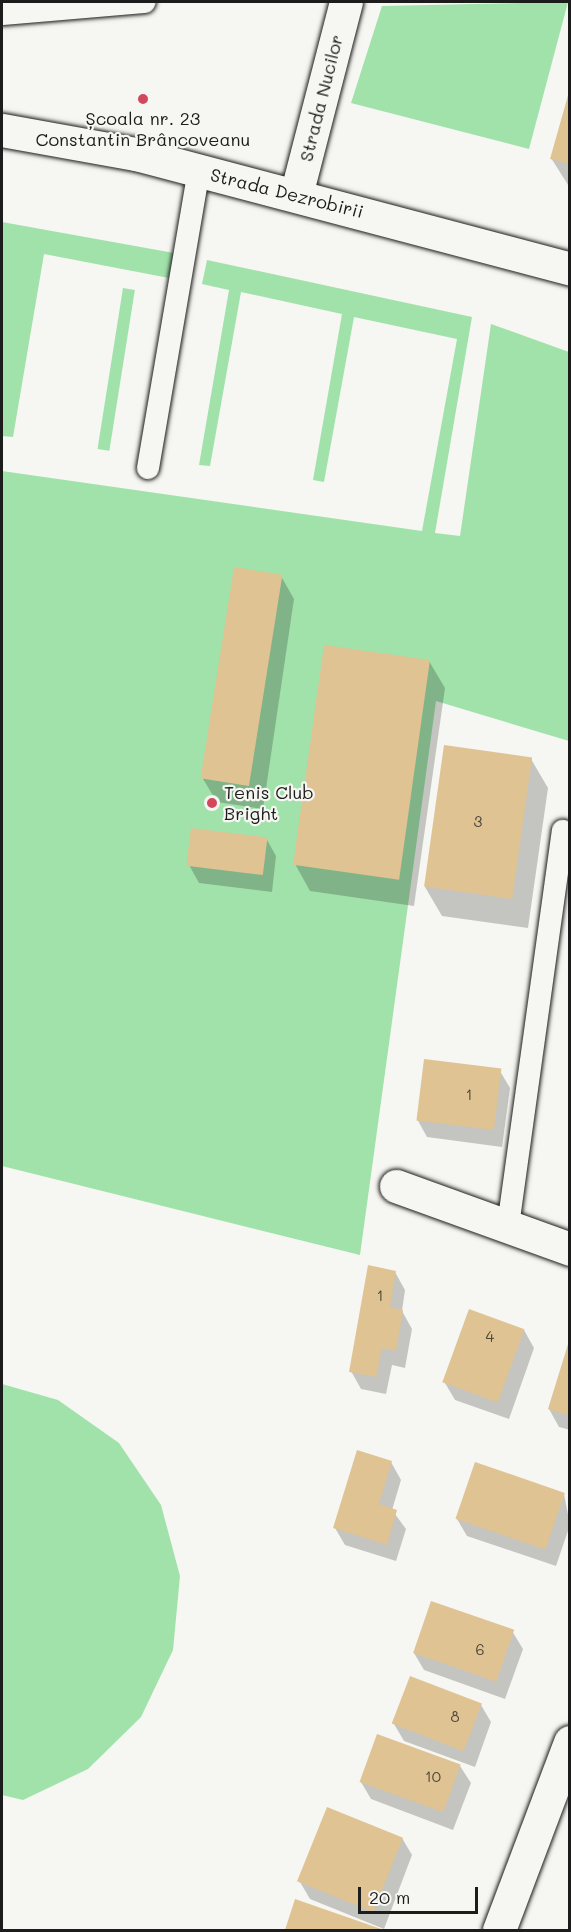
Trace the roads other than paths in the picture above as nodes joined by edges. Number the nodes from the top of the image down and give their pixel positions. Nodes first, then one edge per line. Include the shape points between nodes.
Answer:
1 (144, 2) edge
2 (346, 2) edge
3 (2, 14) edge
4 (2, 130) edge
5 (199, 171) junction
6 (296, 195) junction
7 (570, 269) edge
8 (148, 468) dead end
9 (563, 831) dead end
10 (396, 1186) dead end
11 (508, 1226) junction
12 (570, 1249) edge
13 (570, 1742) edge
14 (499, 1930) edge

1 - 3 lane
2 - 6 street, Strada Nucilor
4 - 5 street, Strada Dezrobirii
5 - 6 street, Strada Dezrobirii
5 - 8 lane
6 - 7 street, Strada Dezrobirii
9 - 11 lane
10 - 11 street
11 - 12 street
13 - 14 street

